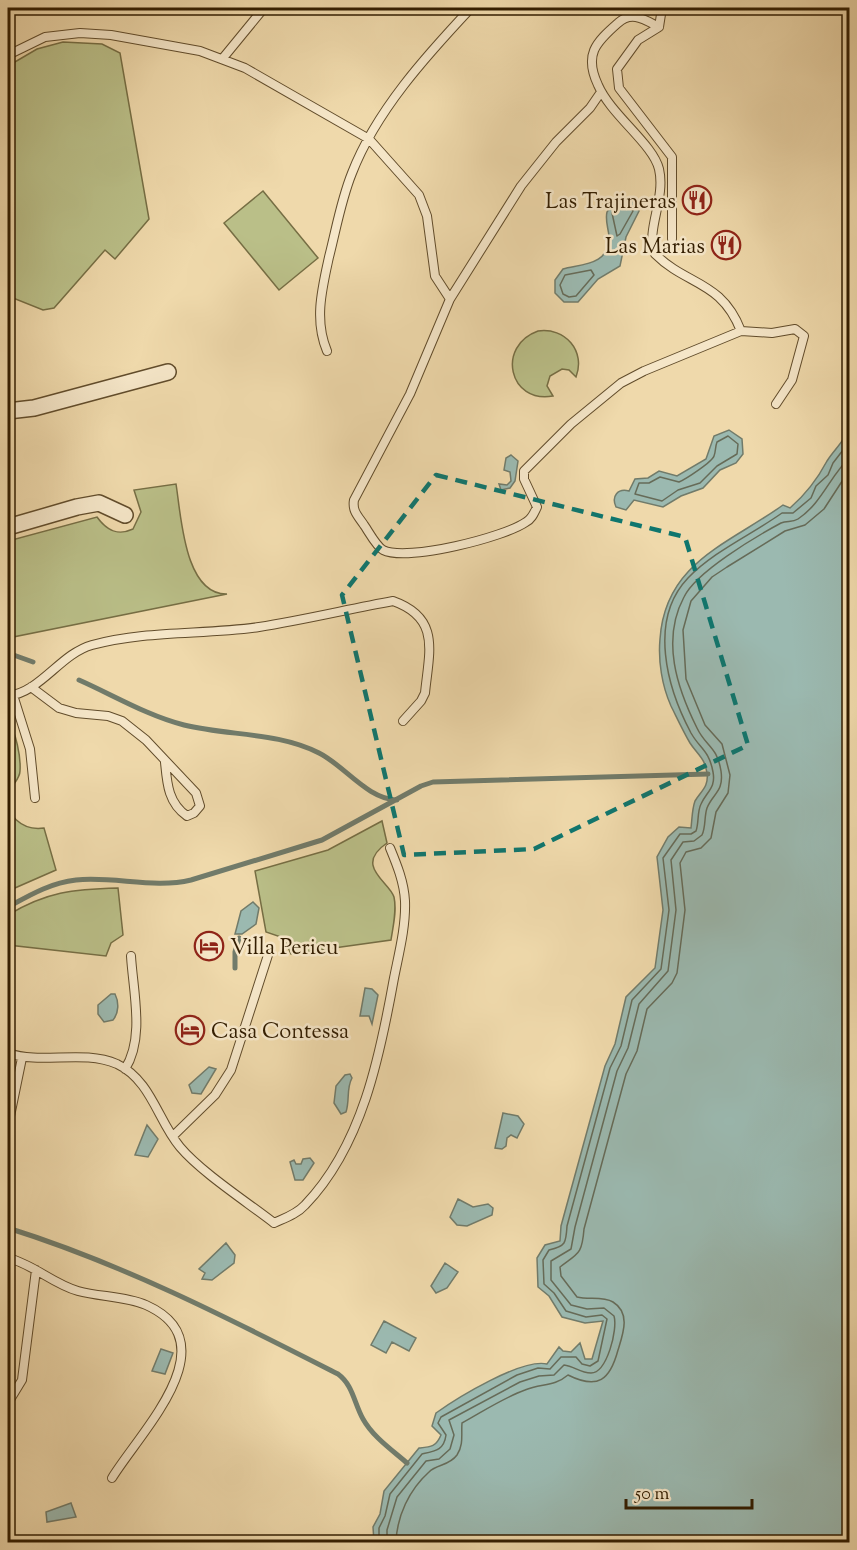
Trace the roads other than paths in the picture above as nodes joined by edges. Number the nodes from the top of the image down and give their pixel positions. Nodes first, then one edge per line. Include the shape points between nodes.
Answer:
1 (264, 8) edge
2 (471, 8) edge
3 (662, 8) edge
4 (659, 27) junction
5 (8, 56) edge
6 (223, 58) junction
7 (601, 92) junction
8 (369, 139) junction
9 (672, 239) dead end
10 (450, 299) junction
11 (741, 331) junction
12 (327, 351) dead end
13 (168, 372) dead end
14 (776, 404) dead end
15 (8, 411) edge
16 (125, 515) dead end
17 (8, 527) edge
18 (31, 687) junction
19 (10, 695) edge
20 (403, 721) dead end
21 (165, 762) junction
22 (35, 798) dead end
23 (390, 848) dead end
24 (269, 952) dead end
25 (131, 957) dead end
26 (8, 1053) edge
27 (22, 1058) junction
28 (125, 1069) junction
29 (8, 1126) edge
30 (173, 1136) junction
31 (8, 1258) edge
32 (36, 1270) junction
33 (8, 1403) edge
34 (112, 1478) dead end

1 - 6 lane
2 - 8 lane via 431,52
3 - 4 lane
4 - 7 lane via 628,16 616,24 590,58 591,71
4 - 9 lane via 638,40 617,69 619,88 672,158
5 - 6 lane via 45,37 80,33 111,35
6 - 8 lane
7 - 10 lane via 521,186
7 - 11 lane via 658,167 660,204 651,238 655,254 719,296 734,314
8 - 10 lane via 419,195 427,216 435,276
8 - 12 lane via 352,173 323,287 319,320
10 - 11 lane via 410,394 354,500 354,511 381,549 389,552 416,553 450,547 493,537 526,522 537,507 524,471 571,424 621,383
11 - 14 lane via 772,333 795,328 804,336 792,380
13 - 15 street via 34,408
16 - 17 street via 99,503
18 - 19 lane
18 - 20 lane via 69,655 122,638 257,627 393,601 411,608 428,631 425,693
18 - 21 lane via 59,708 122,721
19 - 22 lane via 30,749
21 - 21 lane via 170,797 187,816 194,813 200,806 196,793
23 - 30 lane via 401,876 405,911 382,1040 350,1138 306,1205 273,1223 188,1155
24 - 30 lane via 231,1070 215,1095
25 - 28 lane via 136,1037
26 - 27 lane
27 - 28 lane via 92,1058
27 - 29 lane
28 - 30 lane via 145,1089
31 - 32 lane
32 - 33 lane via 22,1380
32 - 34 lane via 75,1290 146,1305 170,1323 178,1339 182,1355 178,1379

